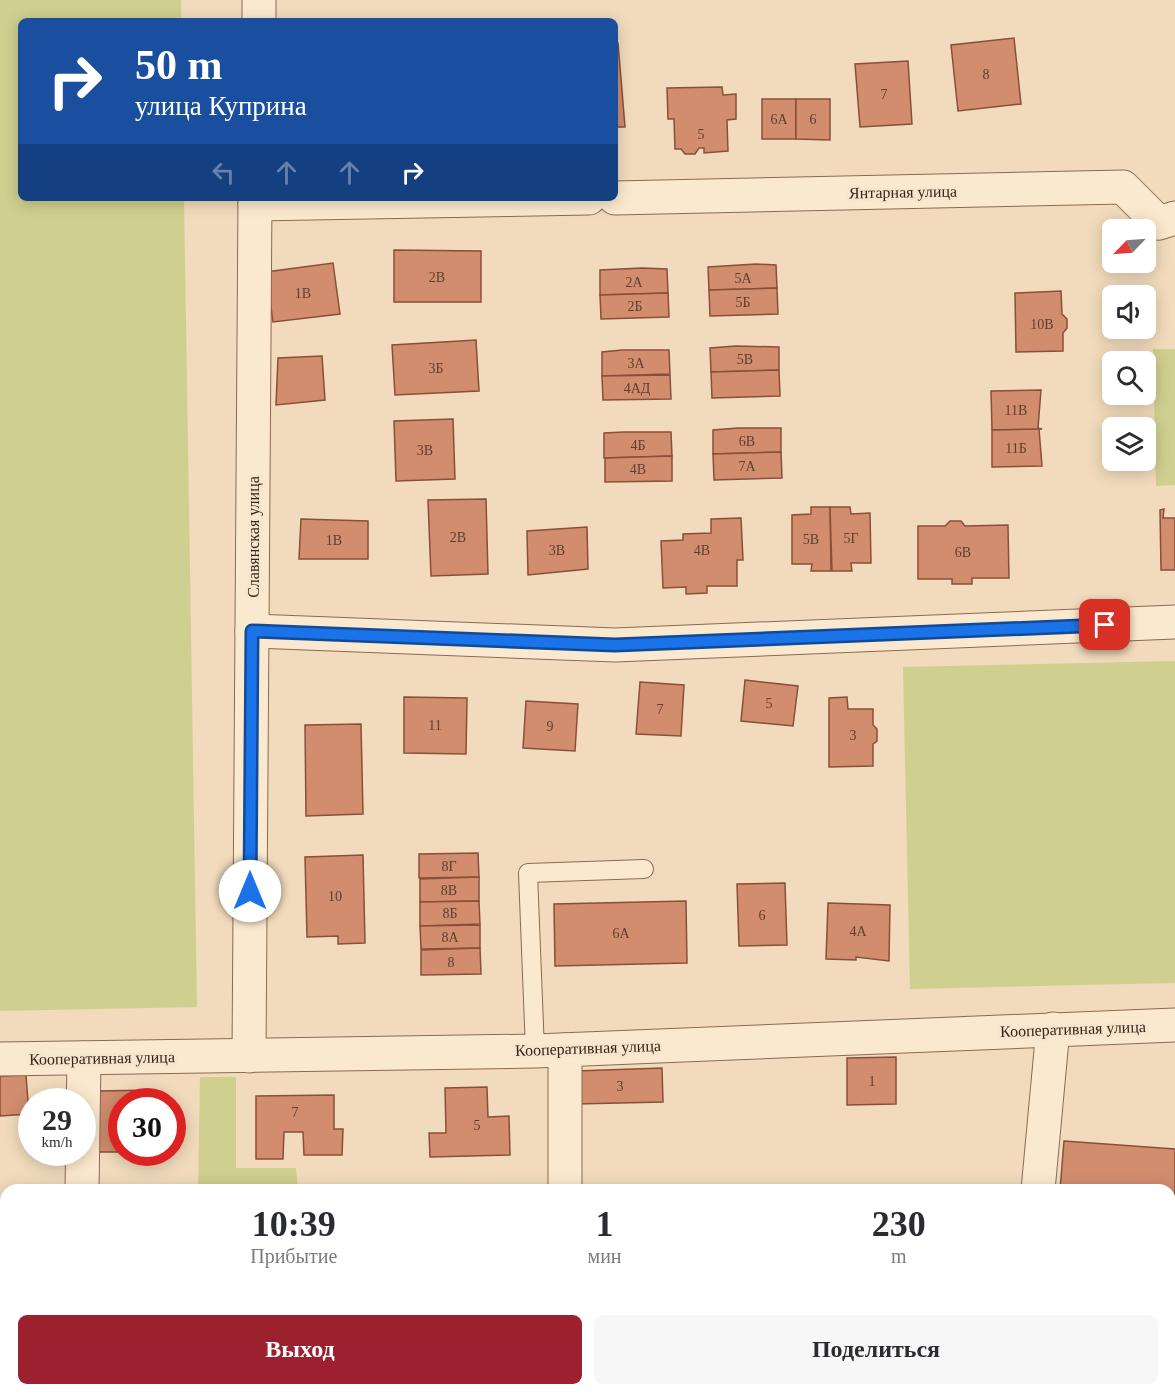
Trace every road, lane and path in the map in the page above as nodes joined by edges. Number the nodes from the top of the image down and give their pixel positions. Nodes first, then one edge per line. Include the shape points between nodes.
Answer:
1 (259, 0) edge
2 (259, 18) edge
3 (618, 198) edge
4 (255, 201) edge
5 (1175, 218) edge
6 (1175, 622) edge
7 (252, 631) junction
8 (645, 869) dead end
9 (1175, 1025) edge
10 (1053, 1029) junction
11 (550, 1050) junction
12 (249, 1056) junction
13 (84, 1058) junction
14 (0, 1059) edge
15 (82, 1184) edge
16 (564, 1184) edge
17 (1039, 1184) edge

1 - 2 street
3 - 5 street, Янтарная улица via 1123,187 1160,223
4 - 7 street, Славянская улица
6 - 7 street via 615,645
7 - 12 street, Славянская улица
8 - 11 lane via 528,873
9 - 10 street, Кооперативная улица
10 - 11 street, Кооперативная улица
10 - 17 street
11 - 12 street, Кооперативная улица
11 - 16 street
12 - 13 street, Кооперативная улица
13 - 14 street, Кооперативная улица
13 - 15 street

